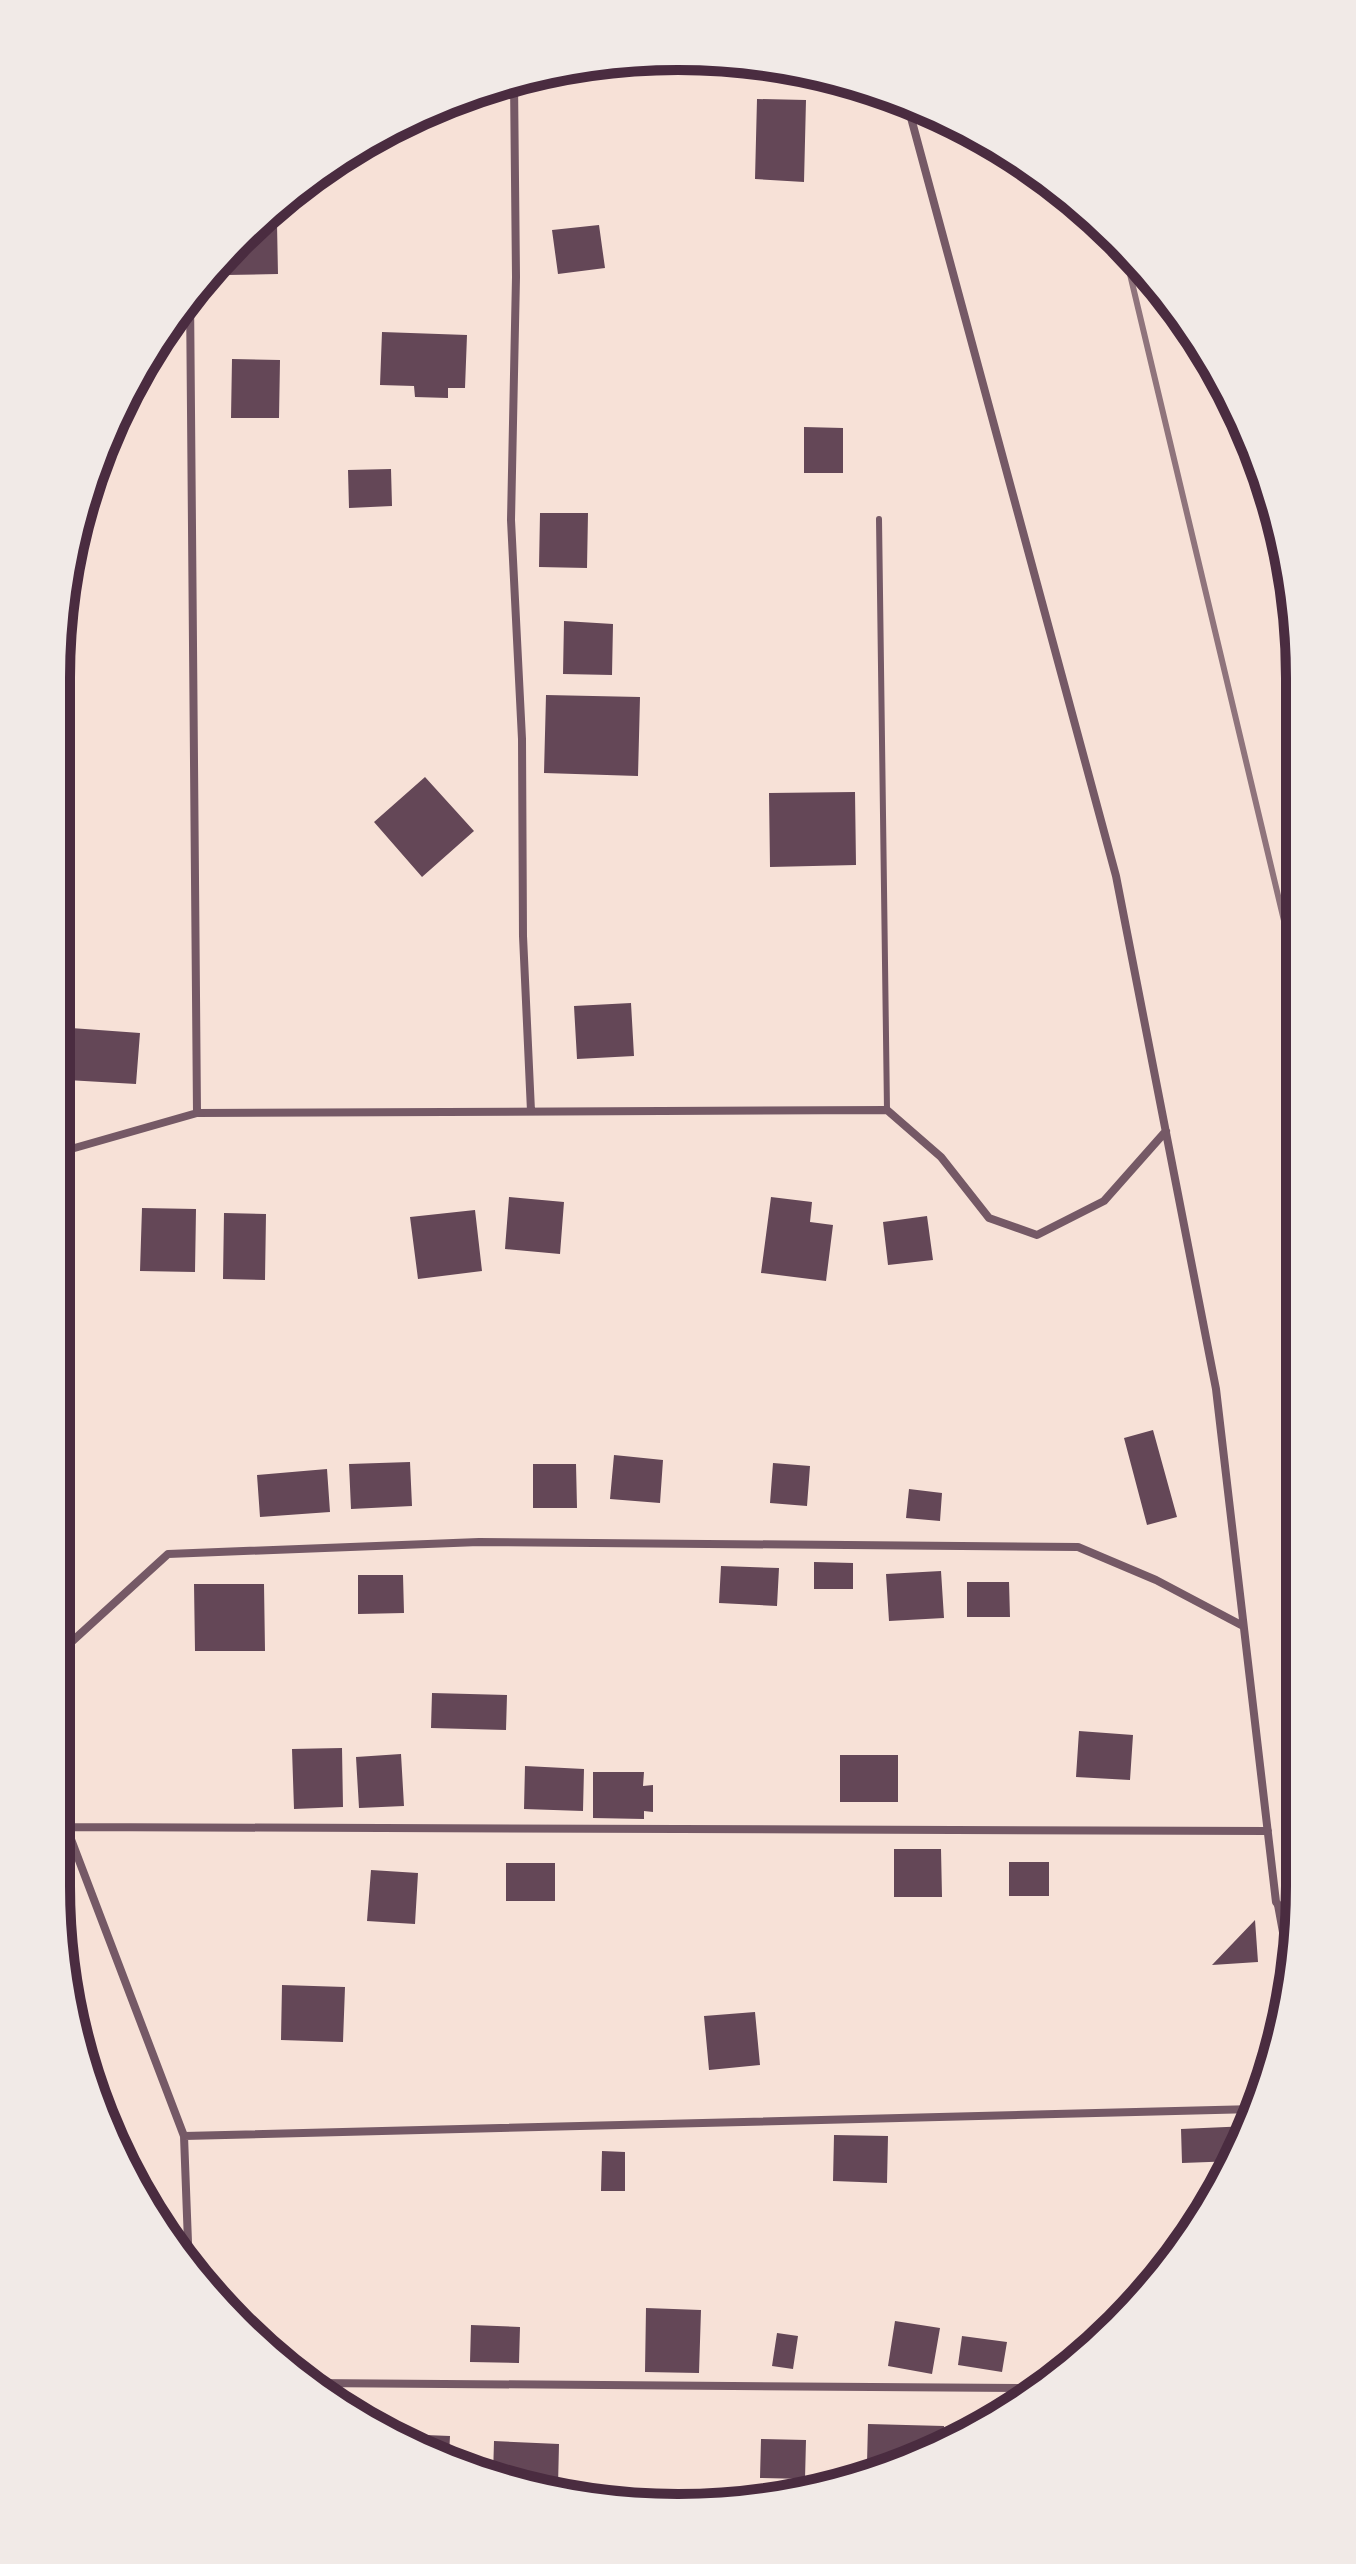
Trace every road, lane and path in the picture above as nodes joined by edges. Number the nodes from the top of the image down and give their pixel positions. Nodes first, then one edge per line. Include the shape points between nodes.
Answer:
1 (514, 93) edge
2 (910, 116) edge
3 (190, 316) edge
4 (879, 519) dead end
5 (887, 1110) junction
6 (531, 1111) junction
7 (197, 1113) junction
8 (1166, 1131) junction
9 (70, 1149) edge
10 (1243, 1626) junction
11 (70, 1643) edge
12 (70, 1827) edge
13 (1268, 1831) junction
14 (70, 1835) edge
15 (1276, 1902) junction
16 (1285, 1914) edge
17 (1283, 1941) edge
18 (1244, 2109) edge
19 (184, 2136) junction
20 (188, 2245) edge
21 (328, 2383) edge
22 (1021, 2388) edge

1 - 6 street via 511,520
2 - 8 street via 1116,876
3 - 7 street
4 - 5 lane
5 - 6 street
5 - 8 street via 941,1157 989,1218 1037,1235 1104,1201
6 - 7 street
7 - 9 street
8 - 10 street via 1216,1389
10 - 11 street via 1078,1547 479,1542 168,1554
10 - 13 street
12 - 13 street
13 - 15 street
14 - 19 street
15 - 16 street
15 - 17 lane
18 - 19 street
19 - 20 street
21 - 22 street

